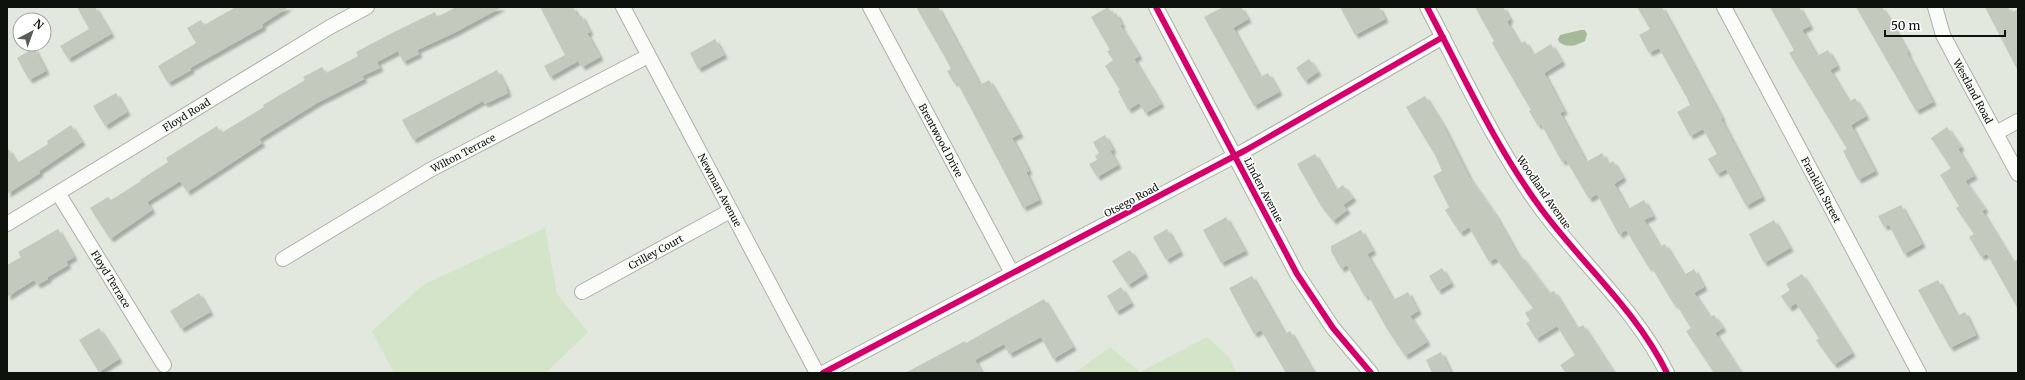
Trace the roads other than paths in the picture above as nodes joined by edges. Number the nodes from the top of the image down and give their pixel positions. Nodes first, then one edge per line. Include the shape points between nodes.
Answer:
1 (367, 7) edge
2 (623, 7) edge
3 (870, 7) edge
4 (1156, 7) edge
5 (1427, 7) edge
6 (1724, 7) edge
7 (1935, 7) edge
8 (1443, 36) junction
9 (648, 56) junction
10 (2018, 120) edge
11 (1996, 133) junction
12 (1235, 156) junction
13 (2018, 174) edge
14 (58, 193) junction
15 (730, 211) junction
16 (7, 224) edge
17 (282, 259) dead end
18 (1012, 273) junction
19 (582, 292) dead end
20 (164, 365) dead end
21 (847, 367) edge
22 (817, 373) edge
23 (823, 373) edge
24 (1371, 373) edge
25 (1667, 373) edge
26 (1919, 373) edge

1 - 14 street, Floyd Road
2 - 9 street, Newman Avenue
3 - 18 street, Brentwood Drive
4 - 12 street, Linden Avenue
5 - 8 street, Woodland Avenue
6 - 26 street, Franklin Street
7 - 11 street, Westland Road via 1949,46
8 - 12 street, Otsego Road
8 - 25 street, Woodland Avenue via 1524,185 1564,237 1618,297
9 - 15 street, Newman Avenue
9 - 17 street, Wilton Terrace via 430,170
10 - 11 street
11 - 13 street, Westland Road
12 - 18 street, Otsego Road
12 - 24 street, Linden Avenue via 1297,274 1333,328
14 - 16 street, Floyd Road
14 - 20 street, Floyd Terrace
15 - 19 street, Crilley Court
15 - 22 street, Newman Avenue
18 - 21 street, Otsego Road
21 - 23 street, Otsego Road

